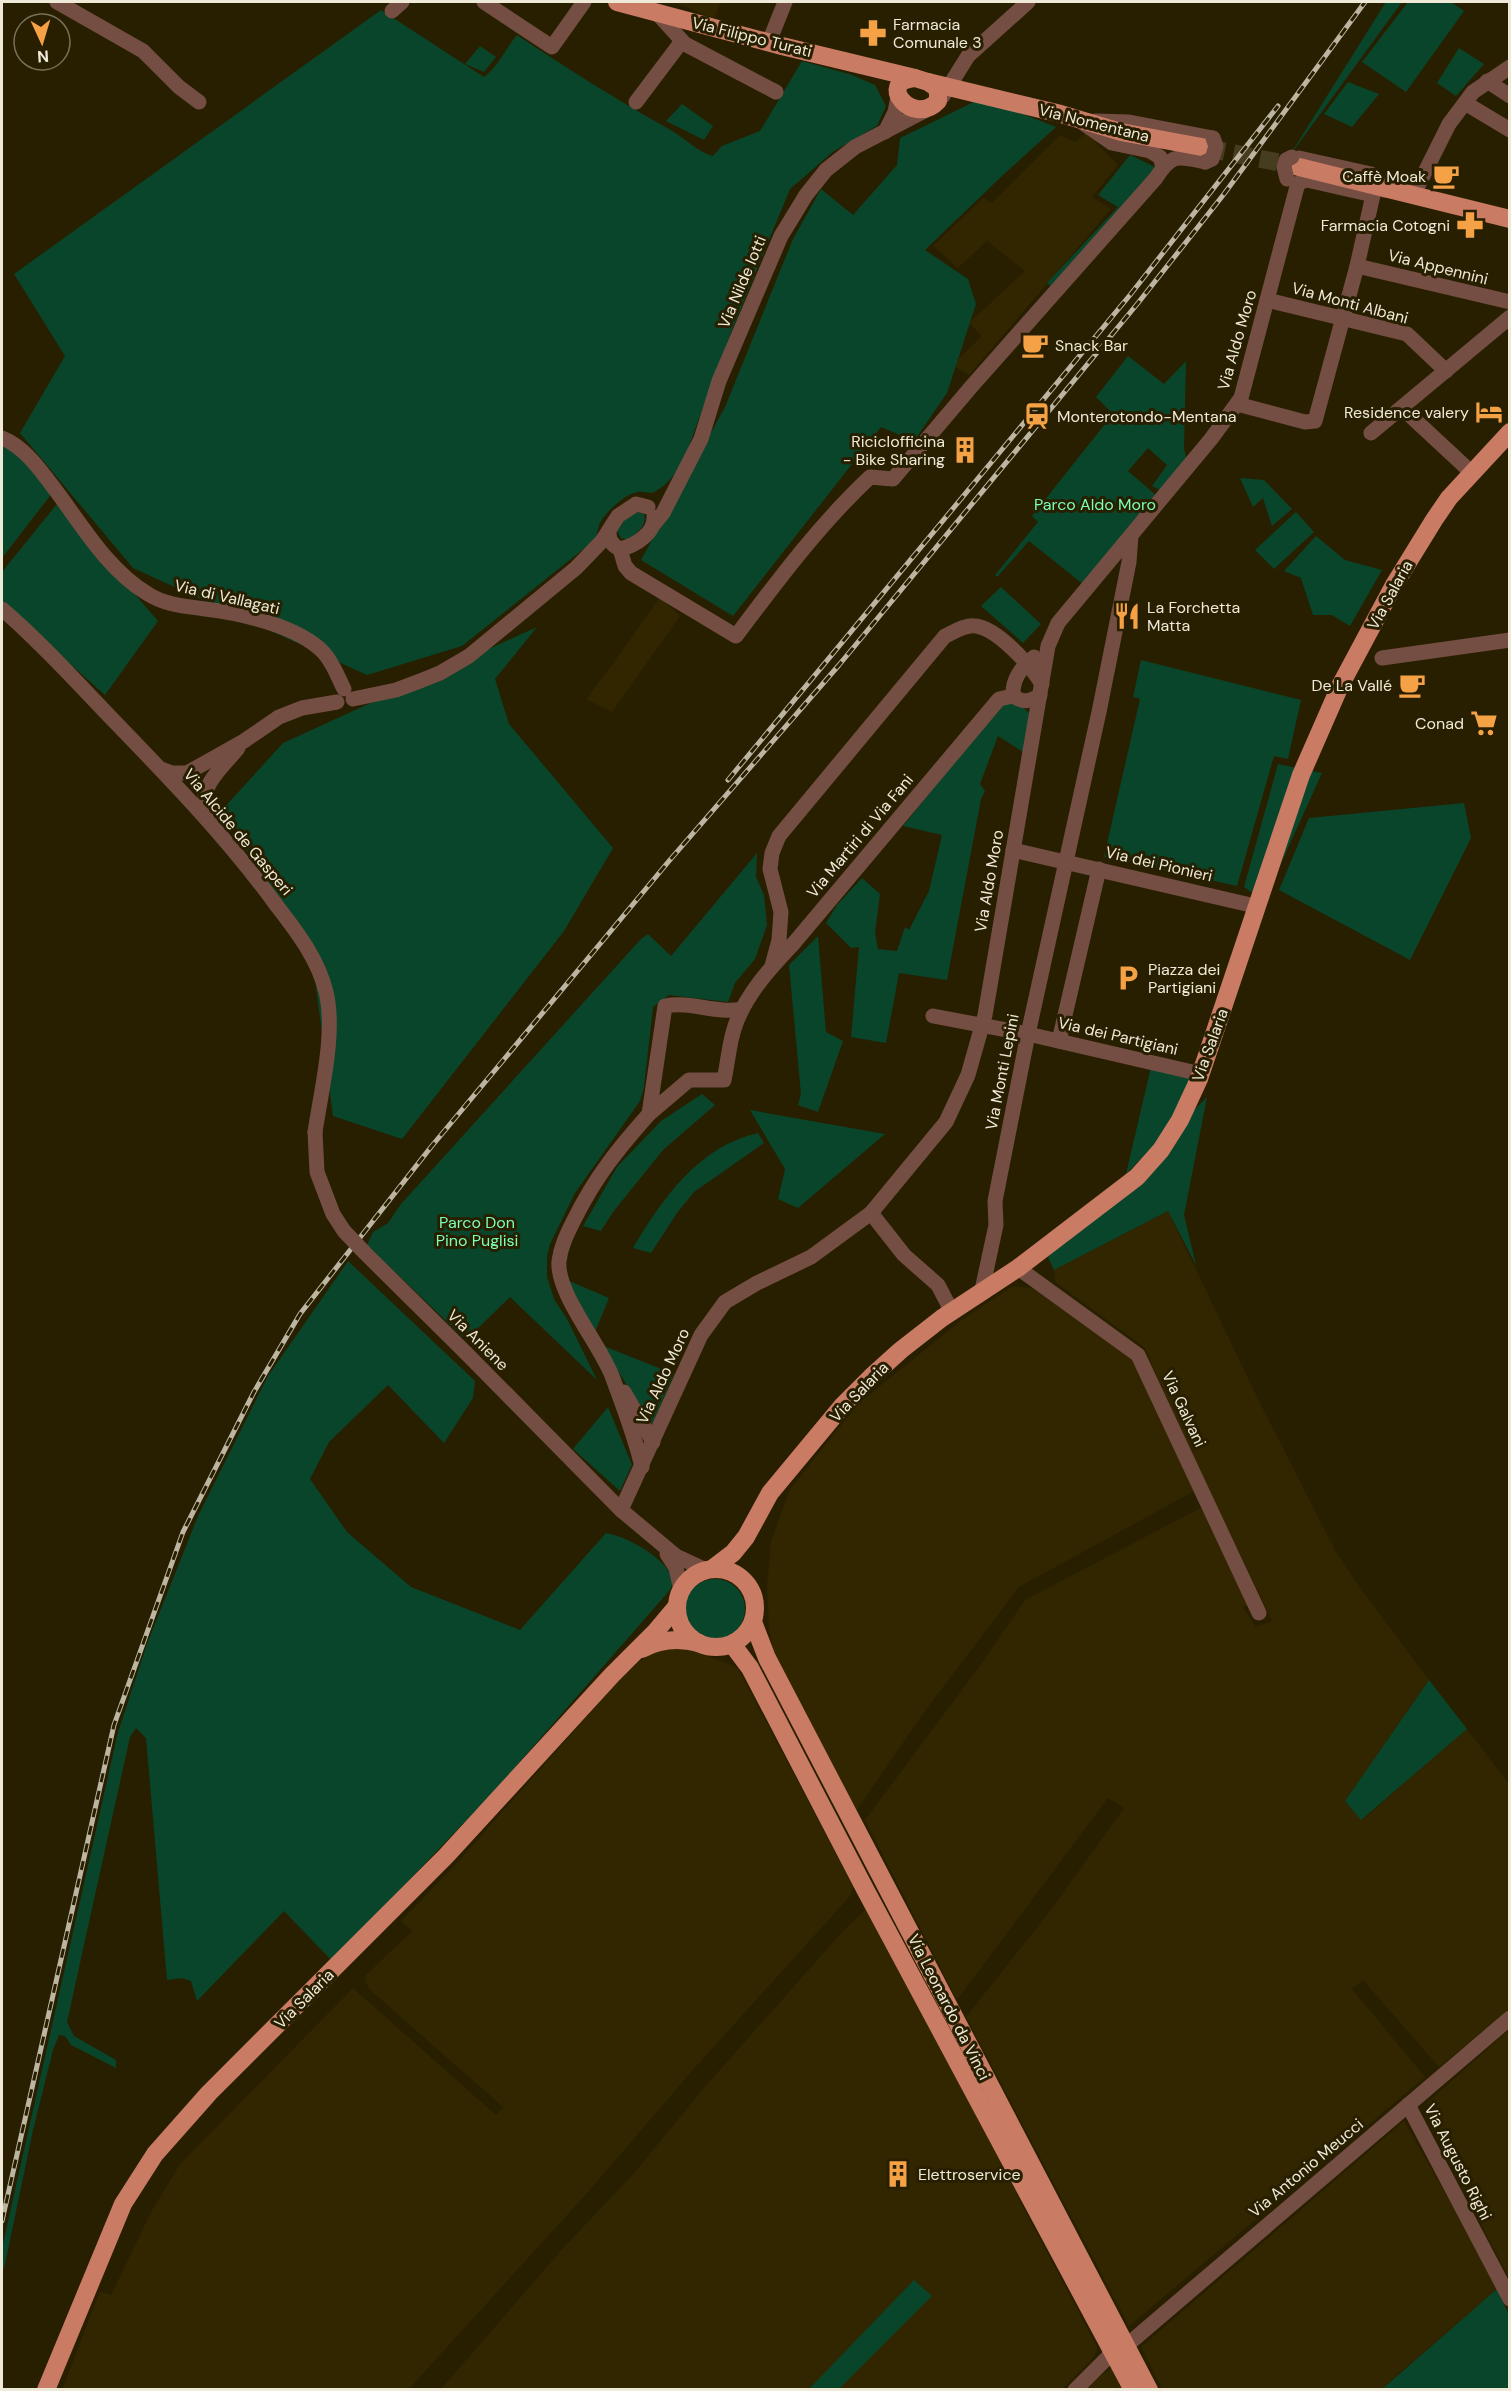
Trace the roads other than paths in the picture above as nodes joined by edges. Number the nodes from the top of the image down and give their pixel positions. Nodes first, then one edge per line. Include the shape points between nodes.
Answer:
1 (484, 2) edge
2 (584, 2) edge
3 (617, 2) edge
4 (785, 2) edge
5 (1028, 2) edge
6 (62, 3) edge
7 (656, 12) junction
8 (682, 41) junction
9 (769, 42) junction
10 (853, 62) junction
11 (1509, 67) edge
12 (921, 80) junction
13 (1487, 81) junction
14 (776, 92) dead end
15 (897, 95) junction
16 (981, 95) junction
17 (1509, 96) edge
18 (937, 101) junction
19 (200, 102) dead end
20 (636, 102) dead end
21 (1465, 103) junction
22 (1080, 119) junction
23 (1509, 130) edge
24 (885, 132) junction
25 (1208, 149) joint
26 (1163, 167) junction
27 (1292, 173) junction
28 (1379, 192) junction
29 (1413, 196) junction
30 (1509, 219) edge
31 (1357, 266) junction
32 (1268, 300) junction
33 (1509, 302) edge
34 (1509, 317) edge
35 (1343, 318) junction
36 (1446, 371) junction
37 (1237, 404) junction
38 (1402, 408) junction
39 (1509, 432) edge
40 (1371, 433) dead end
41 (2, 438) edge
42 (1472, 473) junction
43 (678, 481) junction
44 (648, 507) junction
45 (654, 524) junction
46 (609, 533) junction
47 (1131, 536) junction
48 (623, 548) junction
49 (576, 568) junction
50 (2, 609) edge
51 (1509, 640) edge
52 (1048, 646) junction
53 (1382, 658) dead end
54 (1027, 663) junction
55 (1041, 689) junction
56 (345, 696) junction
57 (1017, 699) junction
58 (1036, 723) junction
59 (244, 741) junction
60 (160, 769) junction
61 (187, 773) junction
62 (205, 791) junction
63 (183, 794) junction
64 (208, 820) junction
65 (1013, 850) junction
66 (1067, 862) junction
67 (1099, 869) junction
68 (1249, 905) junction
69 (772, 966) junction
70 (742, 1009) junction
71 (933, 1016) dead end
72 (982, 1025) junction
73 (1028, 1034) junction
74 (1059, 1041) junction
75 (1201, 1074) junction
76 (649, 1114) junction
77 (315, 1132) joint
78 (871, 1213) junction
79 (1018, 1268) junction
80 (982, 1290) junction
81 (952, 1312) junction
82 (611, 1375) junction
83 (653, 1442) junction
84 (642, 1467) junction
85 (621, 1510) junction
86 (746, 1537) junction
87 (662, 1546) junction
88 (709, 1569) junction
89 (748, 1584) junction
90 (679, 1598) junction
91 (1259, 1613) dead end
92 (753, 1622) junction
93 (699, 1643) junction
94 (732, 1644) junction
95 (633, 1655) junction
96 (1509, 2018) edge
97 (1408, 2105) junction
98 (1509, 2299) edge
99 (1119, 2349) junction
100 (46, 2390) edge
101 (1075, 2390) edge
102 (1133, 2390) edge
103 (1149, 2390) edge

1 - 2 street via 552,46
3 - 7 main road, Via Filippo Turati
4 - 9 street
5 - 18 street via 968,56
6 - 19 street via 143,51
7 - 8 street
7 - 9 main road, Via Filippo Turati
8 - 14 street
8 - 20 street
9 - 10 main road, Via Filippo Turati
10 - 12 main road, Via Filippo Turati
10 - 15 main road, Via Filippo Turati via 879,76
11 - 13 street
12 - 15 main road via 905,80
12 - 18 main road via 938,89
13 - 17 street
13 - 21 street
15 - 18 main road, Via Filippo Turati via 909,107
15 - 24 street via 895,112
16 - 18 main road, Via Nomentana
16 - 18 main road, Via Nomentana
16 - 22 main road, Via Nomentana
18 - 24 street, Via Nilde Iotti
21 - 23 street
21 - 29 street via 1449,123
22 - 25 main road, Via Nomentana
22 - 26 street via 1112,143 1150,151 1160,157
24 - 43 street, Via Nilde Iotti via 855,147 826,170 781,236 719,381 701,439
25 - 26 street via 1174,157
26 - 48 street via 893,479 870,477 839,507 736,636 642,578
27 - 28 main road
27 - 28 street via 1298,183 1307,180
27 - 32 street, Via Aldo Moro
28 - 29 main road
28 - 31 street
29 - 30 main road
31 - 33 street, Via Appennini
31 - 35 street
32 - 35 street, Via Monti Albani
32 - 37 street, Via Aldo Moro
34 - 36 street
35 - 36 street, Via Monti Albani via 1407,334
35 - 37 street via 1315,421 1305,422
36 - 38 street
37 - 47 street, Via Aldo Moro
38 - 40 street
38 - 42 street
39 - 42 main road, Via Salaria
41 - 56 street, Via di Vallagati via 30,460 94,542 140,589 167,602 246,617 297,634 325,654
42 - 68 main road, Via Salaria via 1434,520 1340,686
43 - 44 street, Via Nilde Iotti
43 - 45 street, Via Nilde Iotti
44 - 45 street
44 - 46 street, Via Nilde Iotti via 636,504 626,509
45 - 48 street via 640,541
46 - 48 street via 609,539
46 - 49 street, Via Nilde Iotti
47 - 52 street, Via Aldo Moro via 1058,623
47 - 66 street, Via Monti Lepini via 1100,712
48 - 49 street, Via Nilde Iotti
49 - 56 street, Via Nilde Iotti via 458,663 415,684
50 - 60 street, Via Alcide de Gasperi
51 - 53 street
52 - 54 street
52 - 55 street, Via Aldo Moro
54 - 55 street
54 - 57 street via 1013,682
54 - 69 street via 996,635 976,626 945,636 779,836 770,869 781,912
55 - 57 street, Via Martiri di Via Fani via 1030,701
55 - 58 street, Via Aldo Moro
56 - 59 street, Via Nilde Iotti via 286,713
57 - 58 street
57 - 69 street, Via Martiri di Via Fani via 999,699
58 - 65 street, Via Aldo Moro
59 - 61 street
59 - 62 street
60 - 61 street
60 - 63 street, Via Alcide de Gasperi
61 - 63 street
62 - 63 street
62 - 64 street
63 - 64 street, Via Alcide de Gasperi
64 - 77 street, Via Alcide de Gasperi via 256,876 300,937 323,983 329,1024
65 - 66 street
65 - 72 street, Via Aldo Moro
66 - 67 street, Via dei Pionieri
66 - 73 street, Via Monti Lepini
67 - 68 street, Via dei Pionieri
67 - 74 street
68 - 75 main road, Via Salaria
69 - 70 street, Via Martiri di Via Fani
70 - 76 street, Via Martiri di Via Fani via 724,1080 689,1080
70 - 76 street via 665,1006
71 - 72 street
72 - 73 street
72 - 78 street, Via Aldo Moro via 968,1075 946,1122
73 - 74 street, Via dei Partigiani
73 - 80 street, Via Monti Lepini
74 - 75 street, Via dei Partigiani
75 - 79 main road, Via Salaria via 1180,1120 1137,1177
76 - 82 street, Via Martiri di Via Fani via 612,1155 593,1184 564,1241 559,1262 565,1289
77 - 85 street, Via Aniene, bridge via 317,1172 344,1231
78 - 81 street via 904,1255 938,1285
78 - 83 street, Via Aldo Moro via 811,1257 725,1302 701,1335
79 - 80 main road, Via Salaria
79 - 91 street, Via Galvani via 1138,1355
80 - 81 main road, Via Salaria
81 - 86 main road, Via Salaria via 900,1350 843,1405 770,1492
82 - 83 street
82 - 84 street
83 - 84 street, Via Aldo Moro
84 - 85 street, Via Aldo Moro
85 - 87 street, Via Aniene
86 - 88 main road, Via Salaria via 728,1557
86 - 89 main road, Via Salaria
87 - 88 street, Via Aniene via 684,1561
87 - 90 street, Via Aniene via 676,1568
88 - 89 main road via 732,1572
88 - 90 main road, Via Salaria via 696,1574
89 - 92 main road, Via Salaria via 756,1609
90 - 93 main road via 682,1628
90 - 95 main road, Via Salaria
92 - 94 main road via 748,1632
92 - 99 main road, Via Leonardo da Vinci via 767,1658
93 - 94 main road, Via Salaria via 721,1647
93 - 95 main road, Via Salaria via 666,1640
94 - 99 main road, Via Leonardo da Vinci via 750,1668 866,1891
95 - 100 main road, Via Salaria via 446,1856 209,2093 161,2147 123,2204
96 - 97 street, Via Antonio Meucci
97 - 98 street, Via Augusto Righi
97 - 99 street, Via Antonio Meucci
99 - 101 street, Via Antonio Meucci
99 - 102 main road, Via Leonardo da Vinci
99 - 103 main road, Via Leonardo da Vinci

